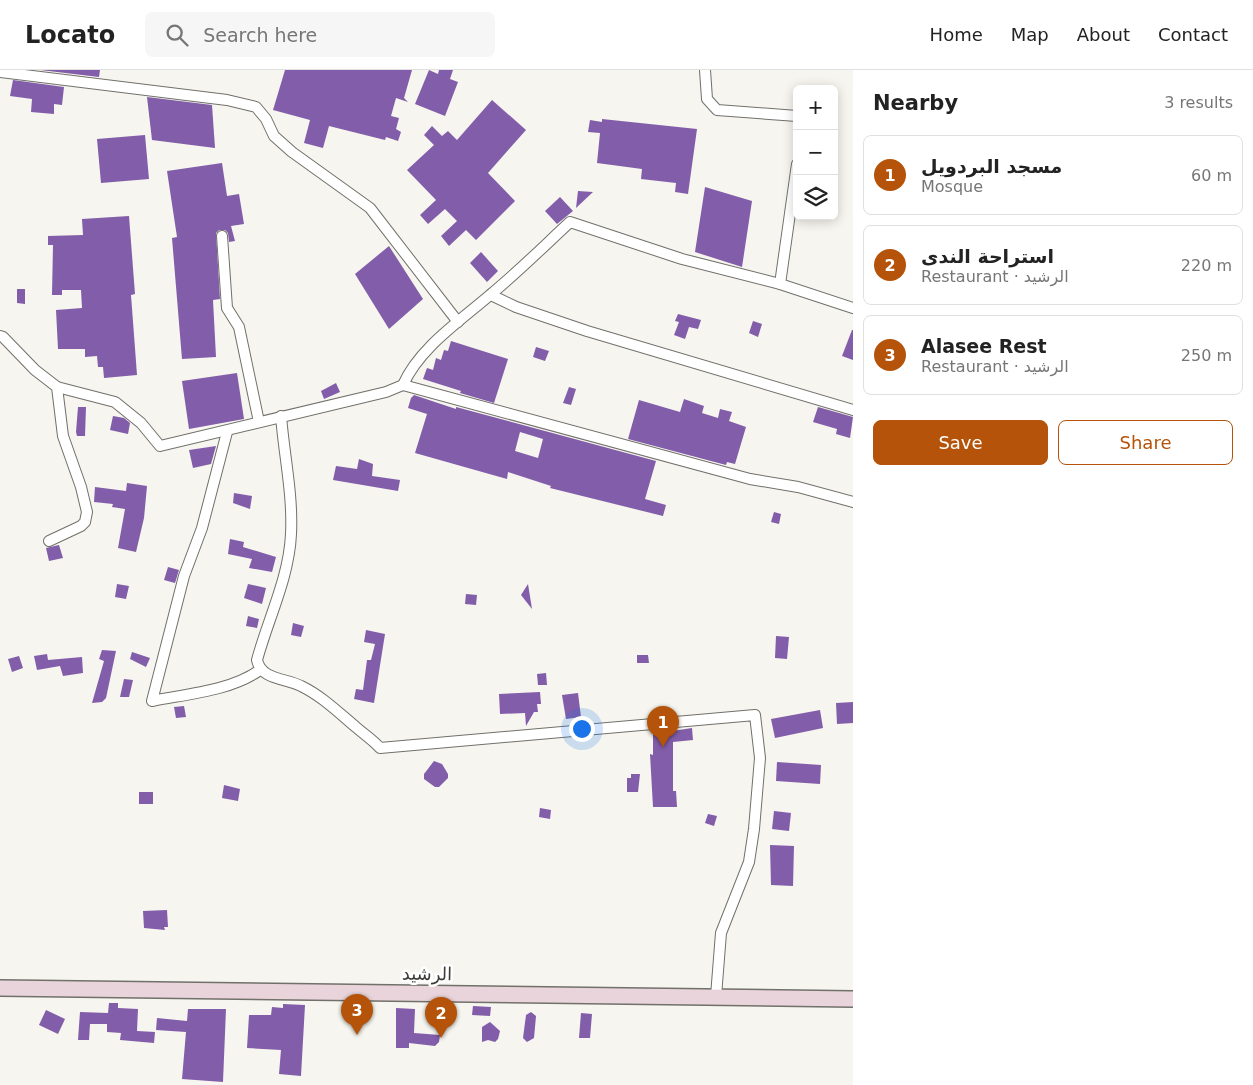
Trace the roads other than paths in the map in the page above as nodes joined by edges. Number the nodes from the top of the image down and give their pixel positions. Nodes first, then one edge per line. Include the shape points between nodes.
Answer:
1 (706, 70) edge
2 (0, 72) edge
3 (793, 116) edge
4 (795, 175) edge
5 (222, 236) dead end
6 (780, 284) junction
7 (491, 295) junction
8 (853, 308) edge
9 (458, 322) junction
10 (0, 336) edge
11 (404, 385) junction
12 (57, 387) junction
13 (853, 410) edge
14 (281, 416) junction
15 (259, 422) junction
16 (227, 432) junction
17 (853, 502) edge
18 (49, 541) dead end
19 (260, 670) junction
20 (0, 988) edge
21 (716, 996) junction
22 (853, 998) edge

1 - 3 street via 707,99 717,110
2 - 9 street via 227,100 256,107 274,136 292,152 370,208
4 - 6 street
5 - 15 street via 228,308 239,327
6 - 7 street via 682,259 570,222
6 - 8 street
7 - 9 street
7 - 13 street via 587,331
9 - 11 street via 410,369
10 - 12 street via 34,370
11 - 14 street
11 - 17 street via 750,479
12 - 16 street via 115,402 141,423 160,446
12 - 18 street via 63,436 82,487 87,512 81,526
14 - 15 street
14 - 19 street via 289,480 291,534 283,582 257,660
15 - 16 street
16 - 19 street via 202,528 184,576 152,701 204,691 247,678
19 - 21 street via 314,693 380,748 755,715 760,758 754,829 749,862 721,932
20 - 21 main road, الرشيد
21 - 22 main road, الرشيد

